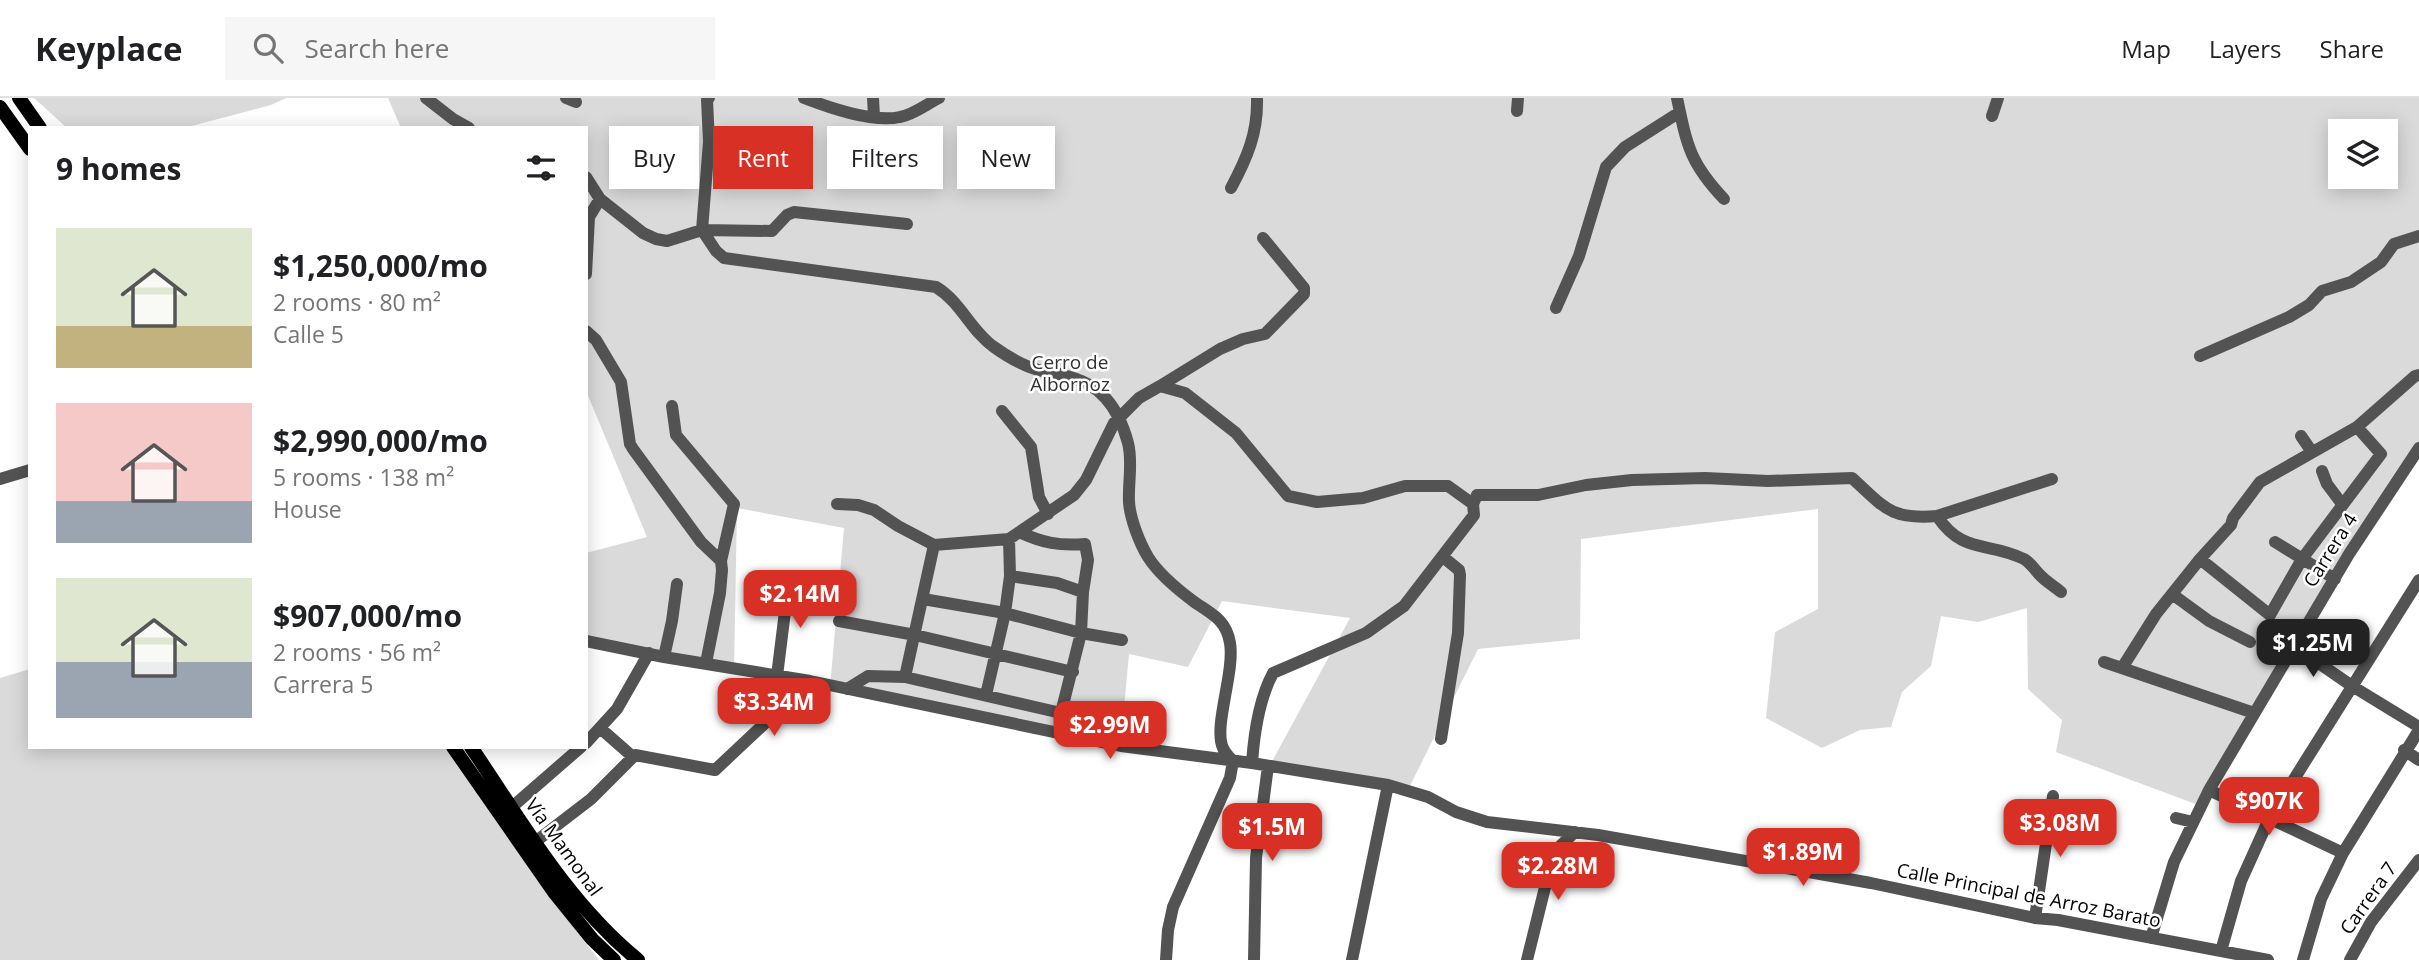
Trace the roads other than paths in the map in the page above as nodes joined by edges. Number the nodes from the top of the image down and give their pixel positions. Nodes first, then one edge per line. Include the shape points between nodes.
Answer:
1 (19, 98) edge
2 (426, 98) edge
3 (804, 98) edge
4 (873, 98) edge
5 (939, 98) edge
6 (1257, 98) edge
7 (1677, 98) edge
8 (1998, 98) edge
9 (707, 99) edge
10 (0, 107) edge
11 (1680, 112) junction
12 (874, 116) junction
13 (1992, 116) dead end
14 (39, 126) edge
15 (465, 126) edge
16 (28, 146) edge
17 (588, 180) edge
18 (1231, 188) dead end
19 (600, 199) junction
20 (1724, 199) dead end
21 (907, 224) dead end
22 (702, 230) junction
23 (588, 236) edge
24 (2419, 236) edge
25 (1263, 238) dead end
26 (1556, 308) dead end
27 (588, 333) edge
28 (2200, 356) dead end
29 (2419, 375) edge
30 (1160, 386) junction
31 (672, 406) dead end
32 (1002, 411) dead end
33 (1118, 418) junction
34 (2357, 427) junction
35 (2301, 436) dead end
36 (2419, 447) edge
37 (2312, 452) junction
38 (28, 471) edge
39 (2322, 471) dead end
40 (0, 479) edge
41 (2052, 479) dead end
42 (1473, 504) junction
43 (2342, 504) junction
44 (837, 505) dead end
45 (1048, 514) junction
46 (1937, 516) junction
47 (1014, 536) junction
48 (2275, 542) dead end
49 (934, 545) junction
50 (1443, 557) junction
51 (2200, 559) junction
52 (2302, 559) junction
53 (721, 561) junction
54 (1010, 576) junction
55 (789, 579) dead end
56 (2335, 579) junction
57 (2419, 580) edge
58 (677, 584) dead end
59 (1083, 592) junction
60 (2061, 592) dead end
61 (2172, 594) junction
62 (923, 598) junction
63 (1004, 613) junction
64 (839, 621) dead end
65 (1081, 634) junction
66 (915, 635) junction
67 (588, 640) edge
68 (1122, 640) dead end
69 (2250, 642) dead end
70 (2294, 646) junction
71 (649, 653) junction
72 (995, 654) junction
73 (664, 657) junction
74 (2104, 662) dead end
75 (706, 663) junction
76 (2122, 668) junction
77 (1073, 672) junction
78 (777, 676) junction
79 (905, 677) junction
80 (810, 681) junction
81 (2352, 686) junction
82 (847, 689) junction
83 (986, 695) junction
84 (2254, 713) junction
85 (600, 728) junction
86 (2419, 728) edge
87 (1441, 739) dead end
88 (588, 741) edge
89 (454, 749) edge
90 (472, 749) edge
91 (579, 749) edge
92 (2404, 750) junction
93 (633, 757) junction
94 (2419, 760) edge
95 (1233, 761) junction
96 (1252, 763) junction
97 (1268, 766) junction
98 (1388, 785) junction
99 (2209, 790) junction
100 (2053, 796) dead end
101 (512, 807) junction
102 (2176, 818) dead end
103 (2269, 819) junction
104 (2193, 822) junction
105 (1575, 832) junction
106 (535, 842) junction
107 (2343, 853) junction
108 (2419, 860) edge
109 (2035, 918) junction
110 (2151, 938) junction
111 (2221, 951) junction
112 (614, 960) edge
113 (638, 960) edge
114 (1166, 960) edge
115 (1254, 960) edge
116 (1352, 960) edge
117 (1527, 960) edge
118 (2268, 960) edge
119 (2303, 960) edge
120 (2350, 960) edge

1 - 14 main road
2 - 15 street
3 - 12 street via 828,108
4 - 12 street
5 - 12 street via 901,117
6 - 18 street via 1251,149
7 - 11 street
8 - 13 street
9 - 22 street via 709,142
10 - 16 main road
11 - 20 street via 1698,170
11 - 26 street via 1625,147 1606,167 1579,256
17 - 19 street
19 - 22 street via 656,239 667,241
19 - 23 street via 589,217
21 - 22 street via 794,212 772,231
22 - 33 street via 724,258 936,287 996,349 1022,364 1095,386
24 - 28 street via 2394,244 2381,262 2351,282 2322,291 2289,317
25 - 30 street via 1304,288 1304,294 1265,334 1220,348
27 - 53 street via 621,382 630,444 701,542
29 - 34 street
30 - 33 street
30 - 42 street via 1185,393 1236,433 1288,496 1317,502 1363,498 1405,486 1448,486
31 - 53 street via 676,435 734,504
32 - 45 street via 1031,447 1039,497
33 - 45 street via 1086,480
33 - 95 street via 1128,444 1129,505 1147,556 1181,591 1212,612 1227,632 1230,664 1220,736
34 - 37 street
34 - 43 street via 2381,454
35 - 37 street
36 - 56 street, Carrera 4
37 - 51 street via 2260,482 2231,526
38 - 40 street
39 - 43 street
41 - 46 street
42 - 46 street via 1477,495 1538,495 1632,480 1836,477 1852,478 1880,506 1894,513
42 - 50 street via 1474,515
43 - 52 street
44 - 49 street via 874,510
45 - 47 street
46 - 60 street via 1958,540 2028,561
47 - 49 street
47 - 54 street
47 - 59 street via 1085,544 1088,560
48 - 52 street
49 - 62 street
50 - 87 street via 1460,575 1458,633
50 - 96 street via 1404,606 1366,633 1273,673 1256,728
51 - 52 street via 2270,615
51 - 61 street
52 - 56 street
53 - 75 street via 720,593
54 - 59 street
54 - 63 street
55 - 78 street
56 - 70 street, Carrera 4
57 - 81 street
58 - 73 street
59 - 65 street
61 - 69 street via 2209,621
61 - 76 street
62 - 63 street
62 - 66 street
63 - 65 street
63 - 72 street
64 - 66 street
65 - 68 street
65 - 77 street
66 - 72 street
66 - 79 street
67 - 71 street, Calle Principal de Arroz Barato
70 - 81 street
70 - 84 street, Carrera 4
71 - 73 street, Calle Principal de Arroz Barato
71 - 85 street via 617,709
72 - 77 street
72 - 83 street
73 - 75 street, Calle Principal de Arroz Barato
74 - 76 street
75 - 78 street, Calle Principal de Arroz Barato
76 - 84 street
77 - 83 street via 1061,713
78 - 80 street, Calle Principal de Arroz Barato
79 - 82 street via 868,676
79 - 83 street
80 - 82 street, Calle Principal de Arroz Barato
80 - 93 street via 715,770
81 - 86 street
81 - 103 street
82 - 95 street, Calle Principal de Arroz Barato via 1121,746
84 - 99 street, Carrera 4
85 - 88 street
85 - 93 street
86 - 92 street
89 - 112 main road, Vía Mamonal via 554,892
90 - 101 main road, Vía Mamonal
91 - 101 street
92 - 94 street
92 - 107 street
93 - 106 street via 591,799
95 - 96 street, Calle Principal de Arroz Barato
95 - 114 street via 1230,778 1173,907
96 - 97 street, Calle Principal de Arroz Barato
97 - 98 street, Calle Principal de Arroz Barato
97 - 115 street via 1256,858
98 - 105 street, Calle Principal de Arroz Barato via 1428,797 1469,818
98 - 116 street
99 - 103 street
99 - 104 street, Carrera 4
100 - 109 street
101 - 106 main road, Vía Mamonal
102 - 104 street
103 - 107 street
103 - 111 street via 2241,881
104 - 110 street, Carrera 4 via 2174,862
105 - 109 street, Calle Principal de Arroz Barato via 1871,883
105 - 117 street via 1558,848 1551,863
106 - 113 main road, Vía Mamonal via 586,912
107 - 119 street via 2321,899
108 - 120 street, Carrera 7 via 2371,922
109 - 110 street, Calle Principal de Arroz Barato
110 - 111 street, Calle Principal de Arroz Barato
111 - 118 street, Calle Principal de Arroz Barato

